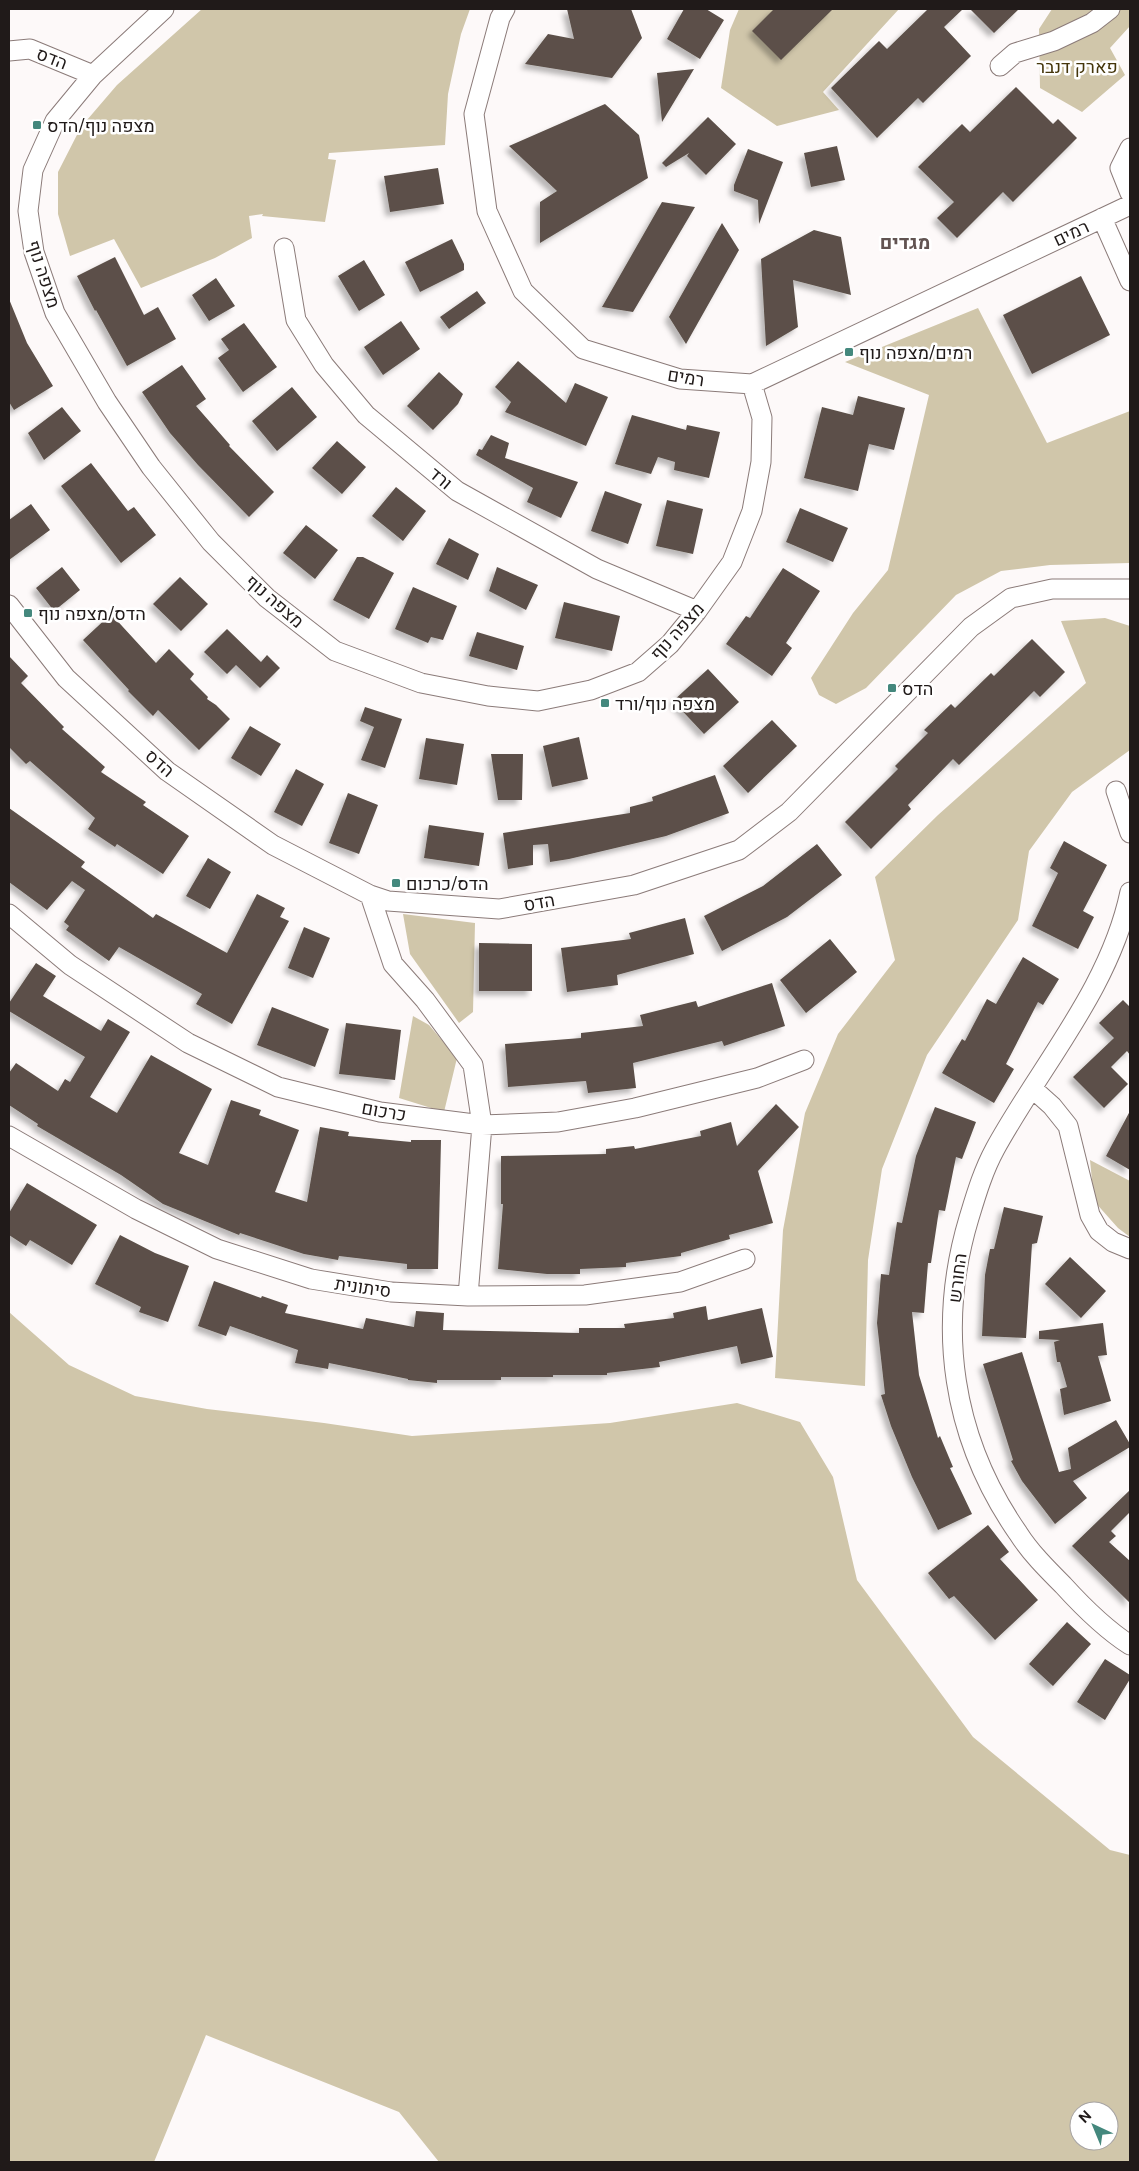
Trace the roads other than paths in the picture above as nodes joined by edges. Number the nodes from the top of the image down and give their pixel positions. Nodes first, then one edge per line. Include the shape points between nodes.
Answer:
1 (164, 9) edge
2 (505, 9) edge
3 (1110, 9) edge
4 (9, 51) edge
5 (1000, 66) dead end
6 (93, 75) junction
7 (1130, 148) edge
8 (1130, 193) edge
9 (1130, 205) edge
10 (1102, 218) junction
11 (284, 248) dead end
12 (1130, 281) edge
13 (752, 384) junction
14 (1130, 589) edge
15 (9, 605) edge
16 (697, 611) junction
17 (1116, 791) dead end
18 (1130, 833) edge
19 (1130, 892) edge
20 (370, 895) junction
21 (9, 914) edge
22 (804, 1060) dead end
23 (1033, 1089) junction
24 (482, 1125) junction
25 (9, 1136) edge
26 (1130, 1249) edge
27 (745, 1259) dead end
28 (468, 1296) junction
29 (1130, 1645) edge

1 - 6 street, מצפה נוף
2 - 13 street, רמים via 474,114 487,212 523,291 583,349 680,379
3 - 5 street via 1092,23 1054,41 1015,54
4 - 6 street, הדס via 30,49
6 - 16 street, מצפה נוף via 55,121 33,170 28,211 34,252 55,312 107,402 151,467 211,542 267,598 335,651 421,683 488,696 538,701 591,690 638,672 670,644
7 - 8 street via 1120,168
9 - 10 street, רמים
10 - 12 street
10 - 13 street, רמים
11 - 16 street, ורד via 296,320 324,366 366,415 457,491 597,569
13 - 16 street, מצפה נוף via 762,418 761,462 752,511 732,562
14 - 20 street, הדס via 1052,589 1011,598 970,627 790,812 739,850 634,884 499,909 388,901
15 - 20 street, הדס via 66,678 167,771 273,845
17 - 18 street
19 - 23 street, החורש via 1115,942 1092,989
20 - 24 street via 393,964 425,1000 473,1065
21 - 24 street, כרכום via 70,965 188,1043 278,1087 380,1112
22 - 24 street, כרכום via 757,1078 635,1108 558,1122
23 - 26 street via 1068,1126 1090,1215 1099,1230
23 - 29 street, החורש via 994,1150 960,1248 953,1300 954,1374 967,1428 989,1484 1018,1534 1088,1612
24 - 28 street
25 - 28 street, סיתונית via 136,1209 217,1249 311,1279 391,1292
27 - 28 street, סיתונית via 680,1282 585,1294

